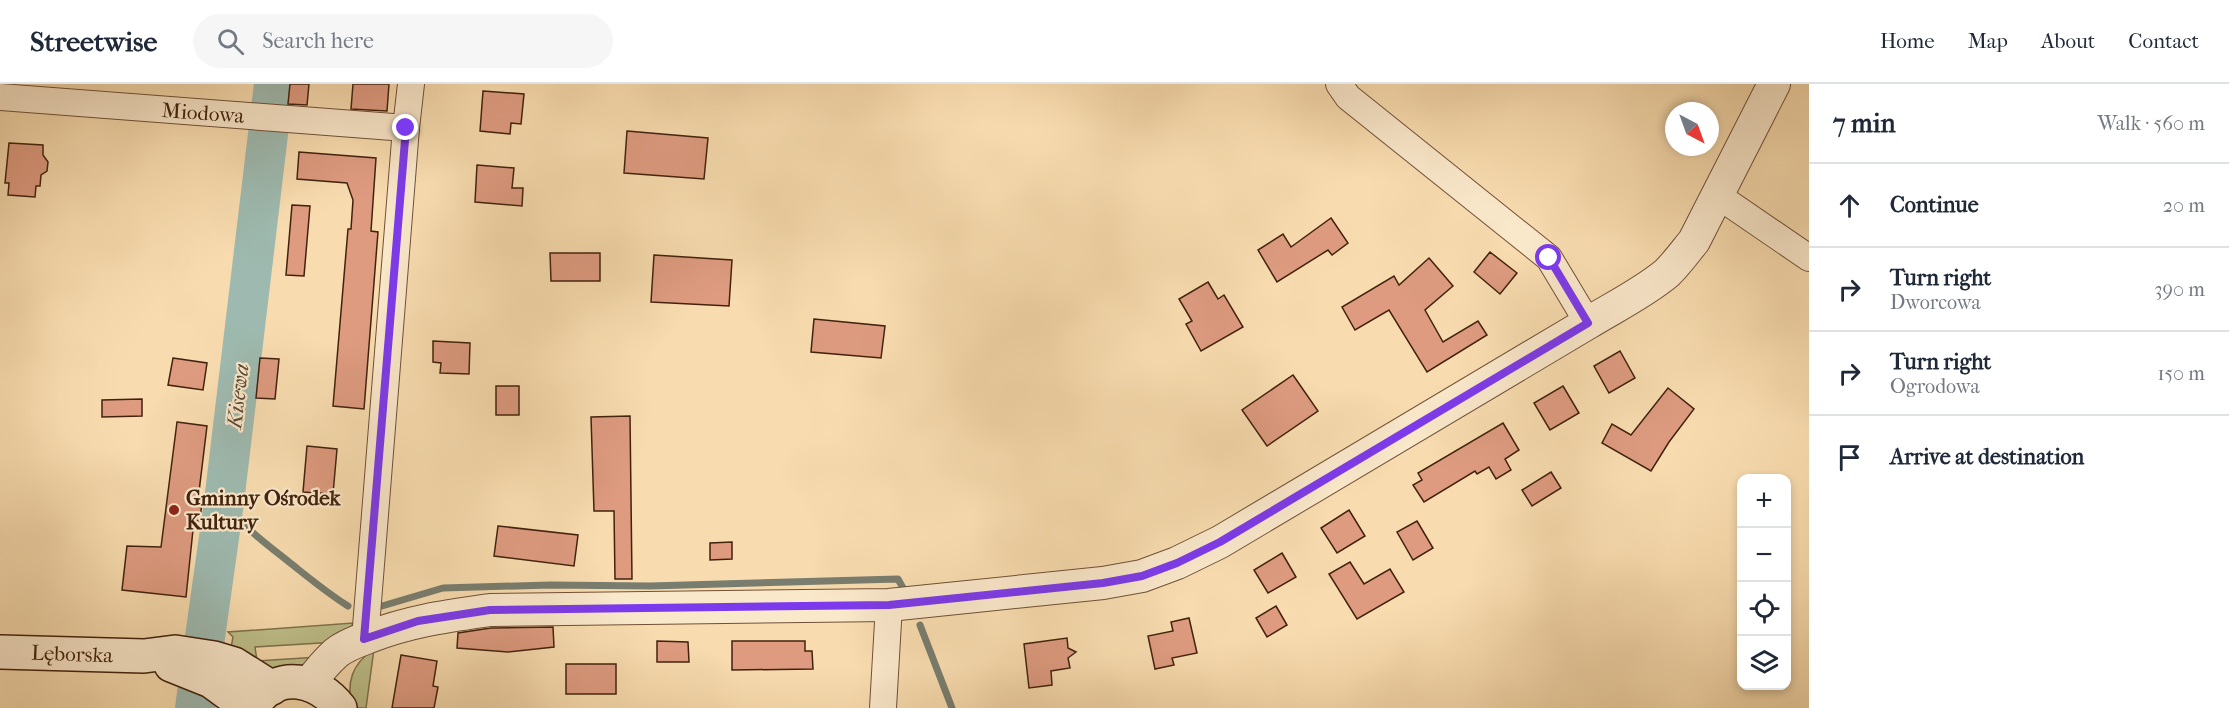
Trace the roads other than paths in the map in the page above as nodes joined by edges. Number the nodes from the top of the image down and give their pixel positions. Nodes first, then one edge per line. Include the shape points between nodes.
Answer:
1 (411, 84) edge
2 (1339, 84) edge
3 (1774, 84) edge
4 (0, 98) edge
5 (406, 128) junction
6 (1717, 195) junction
7 (1809, 258) edge
8 (1588, 323) junction
9 (889, 605) junction
10 (364, 639) junction
11 (0, 652) edge
12 (326, 696) edge
13 (257, 701) edge
14 (883, 708) edge

1 - 5 street
2 - 8 street via 1348,97 1549,258
3 - 6 street
4 - 5 street, Miodowa
5 - 10 street
6 - 7 street
6 - 8 street via 1694,241 1668,272
8 - 9 street via 1220,542 1177,563 1142,576 1103,583
9 - 10 street via 490,610 418,621
9 - 14 street
10 - 12 street via 342,666
11 - 13 main road, Lęborska via 144,656 160,653 212,670
12 - 13 main road via 287,682

